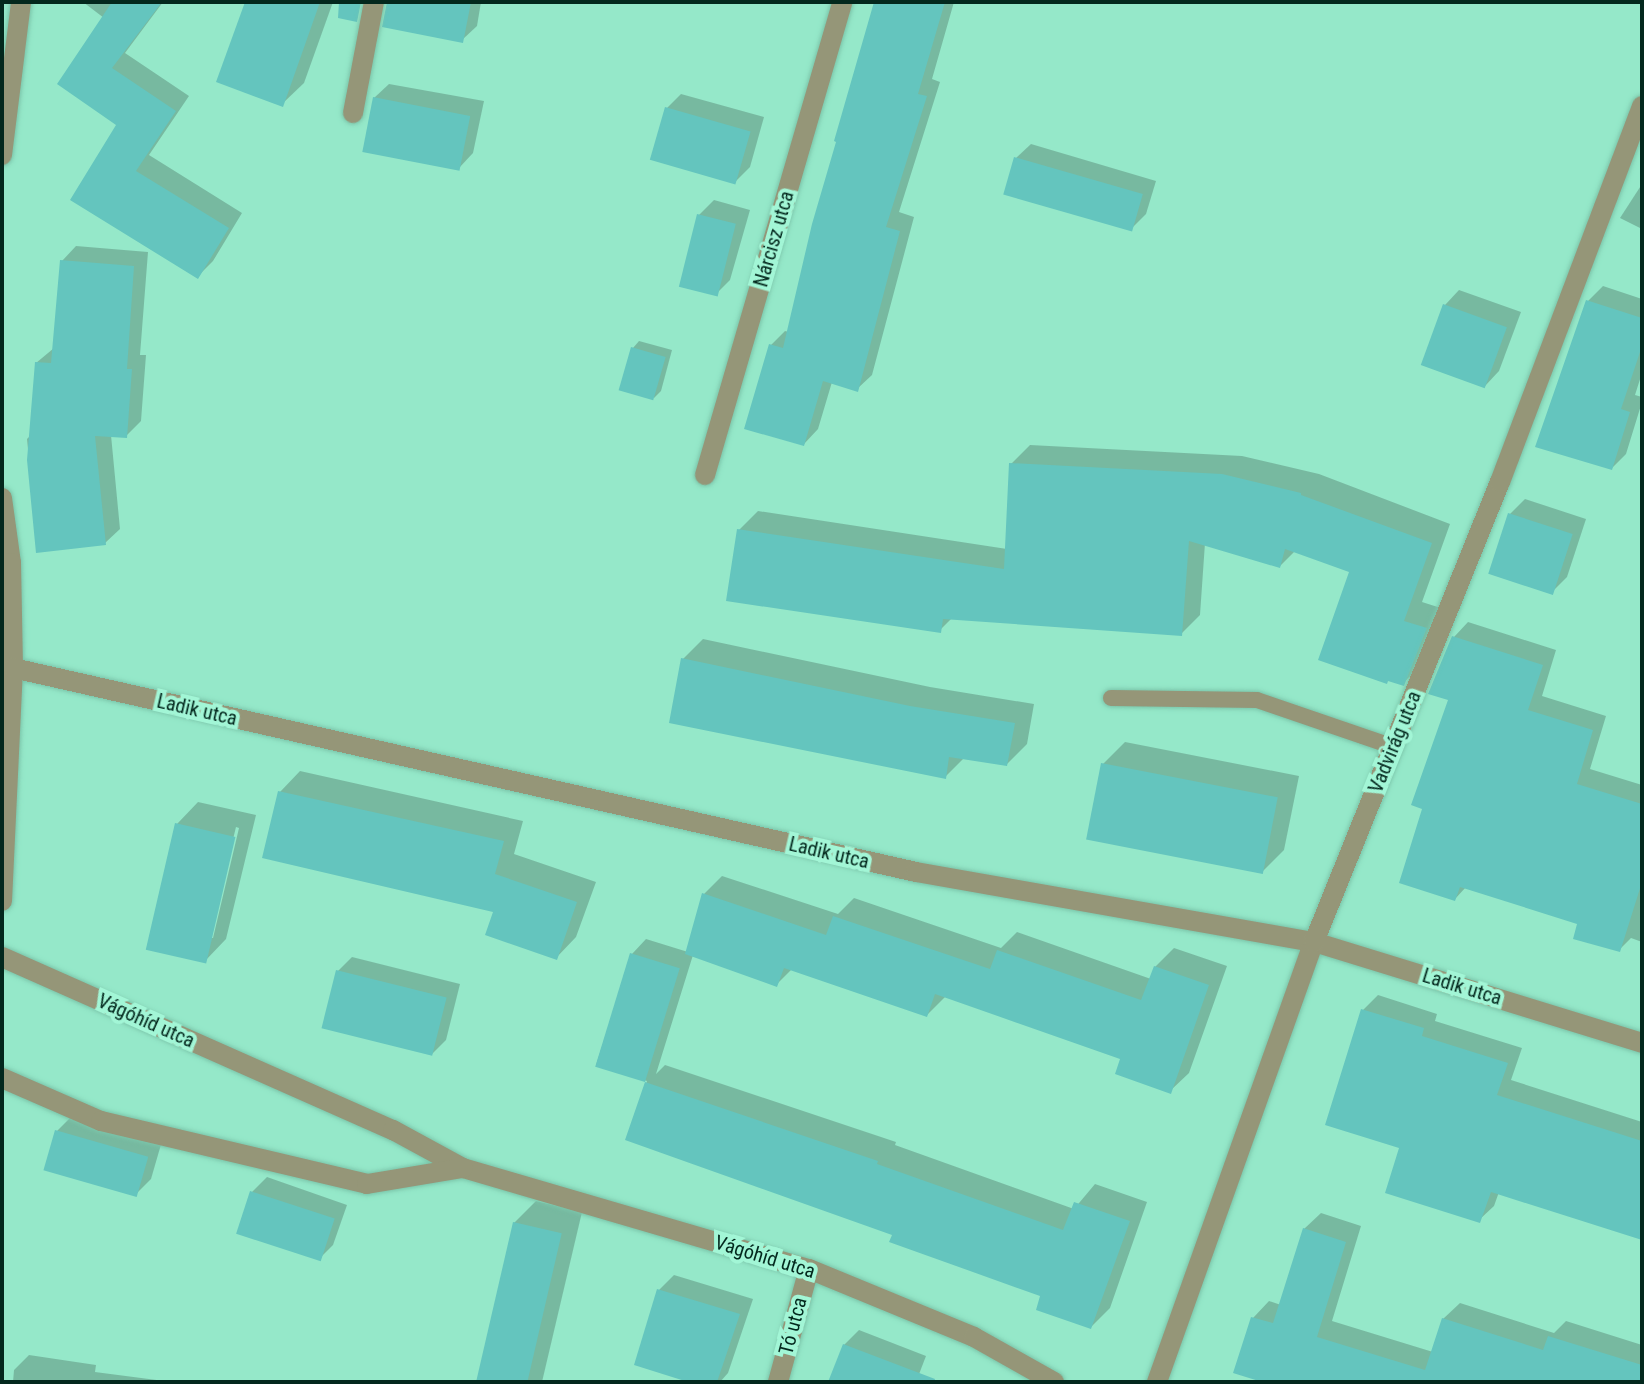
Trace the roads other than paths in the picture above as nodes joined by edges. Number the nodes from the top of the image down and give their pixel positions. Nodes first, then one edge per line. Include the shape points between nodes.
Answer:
1 (21, 2) edge
2 (374, 2) edge
3 (842, 2) edge
4 (1642, 106) edge
5 (353, 113) dead end
6 (2, 155) edge
7 (705, 475) dead end
8 (2, 498) edge
9 (13, 668) junction
10 (1111, 698) dead end
11 (1394, 747) junction
12 (2, 901) edge
13 (1314, 942) junction
14 (2, 957) edge
15 (1642, 1043) edge
16 (2, 1078) edge
17 (463, 1168) junction
18 (809, 1269) junction
19 (778, 1382) edge
20 (1054, 1382) edge
21 (1157, 1382) edge

1 - 6 street
2 - 5 street
3 - 7 street, Nárcisz utca
4 - 11 street, Vadvirág utca
8 - 9 street via 11,563
9 - 12 street
9 - 13 street, Ladik utca via 916,872
10 - 11 lane via 1257,700
11 - 13 street, Vadvirág utca
13 - 15 street, Ladik utca
13 - 21 street, Vadvirág utca
14 - 17 street, Vágóhíd utca via 393,1130
16 - 17 street, Vágóhíd utca via 101,1121 367,1184
17 - 18 street, Vágóhíd utca
18 - 19 street, Tó utca
18 - 20 street, Vágóhíd utca via 974,1337

